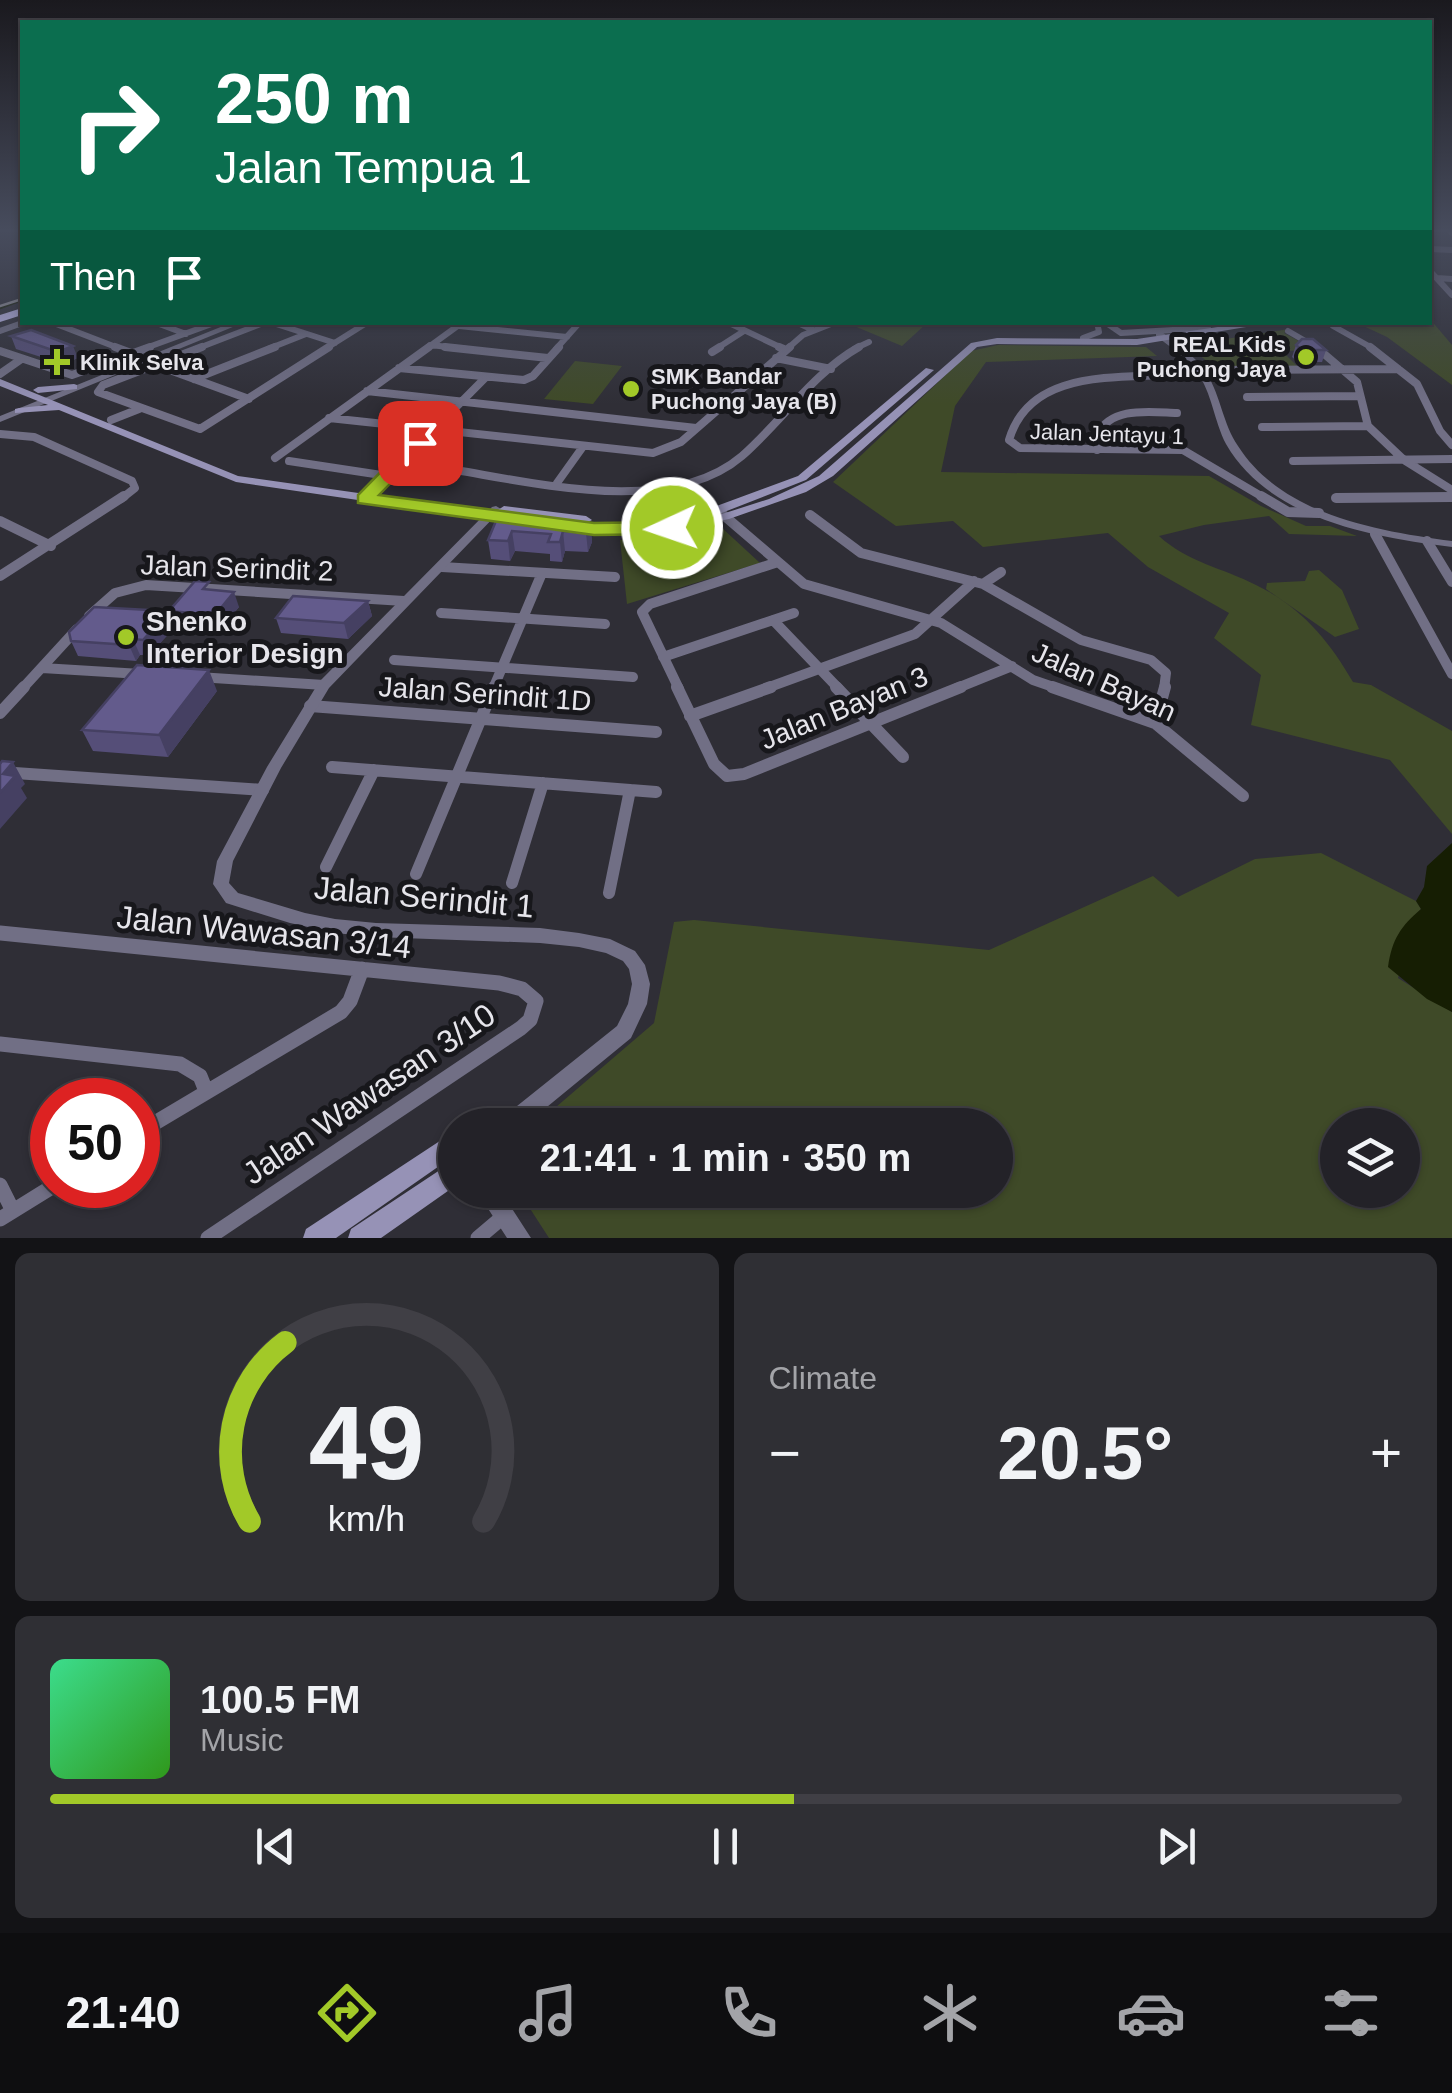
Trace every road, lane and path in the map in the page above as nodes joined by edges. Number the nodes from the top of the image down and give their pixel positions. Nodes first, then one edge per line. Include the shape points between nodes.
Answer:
1 (60, 325) edge
2 (162, 325) edge
3 (209, 325) edge
4 (232, 325) edge
5 (260, 325) edge
6 (278, 325) edge
7 (364, 325) edge
8 (459, 325) edge
9 (468, 325) edge
10 (578, 325) edge
11 (732, 325) edge
12 (802, 325) edge
13 (827, 325) edge
14 (1100, 325) edge
15 (1106, 325) edge
16 (1223, 325) edge
17 (1250, 325) edge
18 (1332, 326) dead end
19 (1208, 328) junction
20 (813, 330) junction
21 (744, 331) junction
22 (1288, 331) dead end
23 (186, 334) junction
24 (306, 334) junction
25 (568, 337) junction
26 (1162, 337) junction
27 (1083, 338) junction
28 (869, 342) dead end
29 (335, 344) junction
30 (430, 346) junction
31 (786, 350) junction
32 (0, 351) edge
33 (712, 352) dead end
34 (132, 354) junction
35 (548, 358) junction
36 (776, 358) junction
37 (18, 359) junction
38 (0, 362) edge
39 (155, 364) junction
40 (399, 368) junction
41 (1342, 369) junction
42 (1398, 369) junction
43 (830, 370) junction
44 (1200, 370) junction
45 (1167, 375) dead end
46 (0, 377) edge
47 (486, 377) junction
48 (194, 379) junction
49 (74, 387) junction
50 (367, 391) junction
51 (1248, 396) dead end
52 (1360, 396) junction
53 (49, 397) junction
54 (249, 399) junction
55 (461, 402) junction
56 (139, 408) junction
57 (19, 411) junction
58 (1178, 413) dead end
59 (85, 416) junction
60 (329, 418) junction
61 (0, 419) edge
62 (111, 420) junction
63 (1368, 426) junction
64 (1262, 427) dead end
65 (696, 428) junction
66 (431, 432) junction
67 (0, 434) edge
68 (1452, 445) edge
69 (582, 448) junction
70 (1015, 448) junction
71 (1097, 450) junction
72 (1004, 453) dead end
73 (275, 458) dead end
74 (1404, 460) junction
75 (1452, 460) edge
76 (290, 461) dead end
77 (1293, 462) dead end
78 (437, 467) dead end
79 (388, 476) junction
80 (557, 482) junction
81 (1452, 494) edge
82 (368, 496) junction
83 (1336, 498) dead end
84 (493, 512) junction
85 (1319, 513) junction
86 (810, 514) dead end
87 (723, 515) junction
88 (0, 520) edge
89 (1375, 534) junction
90 (1427, 541) junction
91 (1452, 544) edge
92 (51, 546) junction
93 (778, 562) junction
94 (442, 567) junction
95 (542, 572) junction
96 (1000, 572) dead end
97 (0, 576) edge
98 (615, 577) dead end
99 (978, 582) junction
100 (1452, 582) edge
101 (404, 601) junction
102 (441, 613) dead end
103 (794, 614) dead end
104 (523, 619) junction
105 (773, 620) junction
106 (934, 621) junction
107 (605, 624) dead end
108 (663, 657) junction
109 (394, 660) dead end
110 (1012, 666) junction
111 (42, 668) junction
112 (503, 668) junction
113 (819, 668) junction
114 (1452, 674) edge
115 (160, 675) edge
116 (180, 676) edge
117 (633, 676) dead end
118 (324, 685) junction
119 (310, 706) junction
120 (0, 712) edge
121 (690, 716) junction
122 (481, 718) junction
123 (1155, 722) junction
124 (874, 724) junction
125 (656, 732) dead end
126 (903, 757) dead end
127 (332, 767) dead end
128 (374, 770) junction
129 (0, 772) edge
130 (457, 776) junction
131 (543, 784) junction
132 (264, 790) junction
133 (630, 790) junction
134 (656, 792) dead end
135 (1243, 796) dead end
136 (326, 867) dead end
137 (416, 874) dead end
138 (512, 883) dead end
139 (609, 893) dead end
140 (0, 933) edge
141 (362, 969) junction
142 (522, 989) joint
143 (0, 1044) edge
144 (206, 1091) junction
145 (531, 1108) edge
146 (160, 1119) edge
147 (438, 1155) edge
148 (438, 1184) edge
149 (0, 1185) edge
150 (30, 1200) edge
151 (500, 1208) edge
152 (6, 1215) edge
153 (505, 1216) junction
154 (208, 1238) edge
155 (316, 1238) edge
156 (360, 1238) edge
157 (478, 1238) edge
158 (520, 1238) edge

1 - 34 street
2 - 23 street
3 - 23 street
4 - 49 street
5 - 39 street
6 - 24 street
7 - 29 street
8 - 30 street
9 - 25 street
10 - 25 street
11 - 21 street
12 - 20 street
13 - 20 street
14 - 27 street
15 - 19 street via 1121,334
16 - 19 main road
17 - 26 main road
18 - 42 street
19 - 26 main road
20 - 31 street
21 - 31 street
21 - 33 street
22 - 41 street
23 - 34 street
24 - 29 street
24 - 48 street
25 - 35 street
26 - 27 main road
26 - 44 street
26 - 87 main road via 974,345 821,480
27 - 87 main road via 994,337 961,344 821,465
28 - 43 street
29 - 54 street
30 - 35 street
30 - 40 street
31 - 36 street
32 - 37 street
34 - 37 street via 77,374
35 - 47 street via 529,378
36 - 43 street
36 - 65 street
37 - 38 street
37 - 46 street
39 - 48 street
39 - 56 street via 98,392
40 - 47 street
40 - 50 street
41 - 42 street
41 - 44 street
41 - 52 street
42 - 68 street via 1417,384 1437,432
43 - 80 street via 716,474 653,489
44 - 85 street via 1242,460
45 - 70 street, Jalan Jentayu 1 via 1085,380 1054,389 1013,421 1009,440
46 - 53 main road
47 - 55 street
48 - 54 street
49 - 53 main road
49 - 53 main road
50 - 55 street
50 - 60 street
51 - 52 street
52 - 63 street
53 - 57 street
53 - 59 main road
53 - 62 main road
54 - 56 street via 200,429
55 - 65 street
55 - 66 street
56 - 62 street
57 - 59 main road via 49,408
57 - 61 street
58 - 71 street via 1116,415 1094,436
59 - 82 main road via 236,479
60 - 66 street
60 - 73 street
62 - 82 main road via 244,473
63 - 64 street
63 - 74 street
65 - 69 street via 653,453
66 - 69 street
66 - 79 street
67 - 92 street via 34,436 134,484
69 - 80 street
70 - 71 street, Jalan Jentayu 1
70 - 72 street
71 - 85 street, Jalan Jentayu 1 via 1183,450 1288,512
74 - 75 street
74 - 77 street
74 - 81 street
76 - 79 street
78 - 80 street
79 - 82 street
81 - 83 street
82 - 84 main road
84 - 87 main road via 622,531
84 - 94 street, Jalan Serindit 1
85 - 89 street
86 - 99 street via 861,553
87 - 93 street, Jalan Bayan
88 - 92 street
89 - 90 street
89 - 114 street
90 - 91 street
90 - 100 street
92 - 97 street
93 - 106 street, Jalan Bayan via 820,592
93 - 108 street via 644,608 642,617
94 - 95 street
94 - 101 street, Jalan Serindit 1
95 - 98 street
95 - 104 street
96 - 99 street
99 - 106 street
99 - 123 street via 1082,640 1160,665 1167,679
101 - 111 street, Jalan Serindit 2 via 134,587 102,601
101 - 118 street, Jalan Serindit 1
102 - 104 street
103 - 105 street
104 - 107 street
104 - 112 street
105 - 108 street
105 - 113 street
106 - 110 street, Jalan Bayan
106 - 113 street via 898,642
108 - 121 street
109 - 112 street
110 - 123 street, Jalan Bayan via 1047,686
110 - 124 street, Jalan Bayan 3
111 - 115 street
111 - 120 street, Jalan Serindit 2
112 - 117 street
112 - 122 street
113 - 121 street
113 - 124 street
116 - 118 street
118 - 119 street, Jalan Serindit 1
119 - 122 street, Jalan Serindit 1D
119 - 132 street, Jalan Serindit 1
121 - 124 street, Jalan Bayan 3 via 719,772 734,776
122 - 125 street, Jalan Serindit 1D
122 - 130 street
123 - 135 street, Jalan Bayan
124 - 126 street
127 - 128 street
128 - 130 street
128 - 136 street
129 - 132 street
130 - 131 street
130 - 137 street
131 - 133 street
131 - 138 street
132 - 145 street, Jalan Serindit 1 via 221,874 232,898 348,928 598,943 616,948 639,968 640,998 624,1032
133 - 134 street
133 - 139 street
140 - 141 street, Jalan Wawasan 3/14
141 - 142 street, Jalan Wawasan 3/14
141 - 144 street via 341,1012
142 - 154 street, Jalan Wawasan 3/10 via 536,1001 521,1028
143 - 144 street via 180,1064 200,1076
144 - 146 street
147 - 155 main road
148 - 156 main road
149 - 152 street via 10,1199
150 - 152 street
151 - 153 street
153 - 157 street
153 - 158 street

